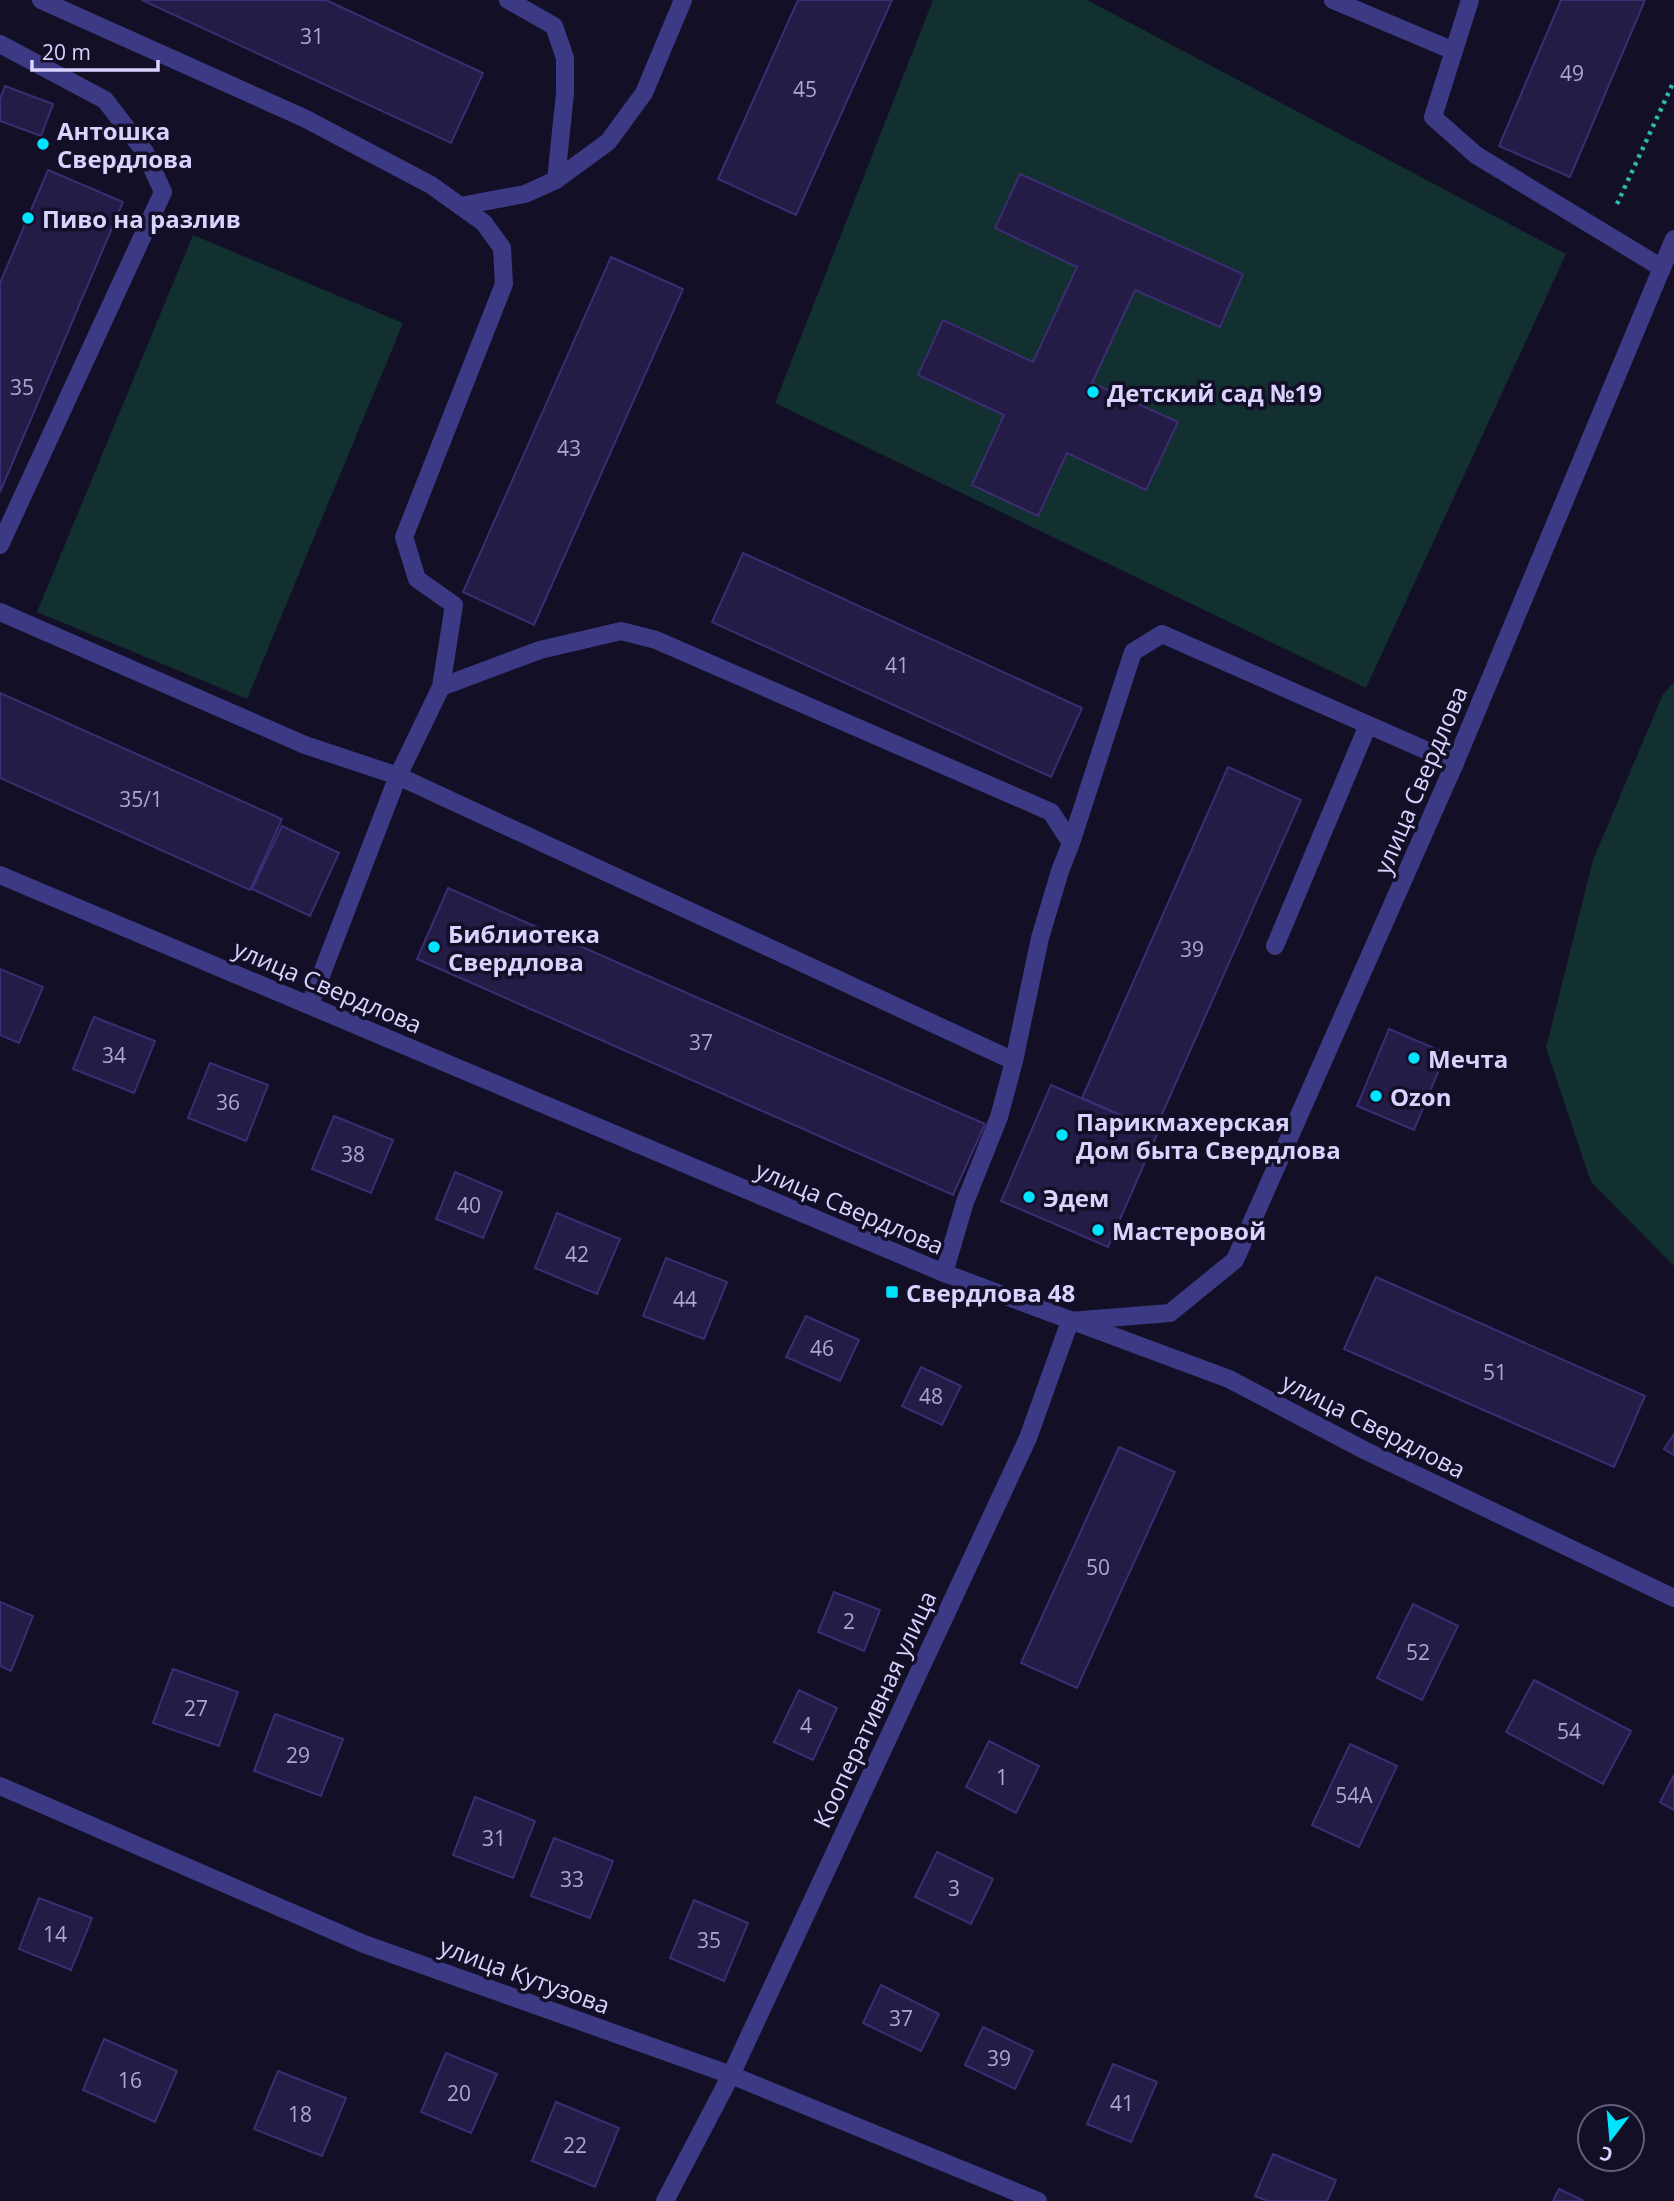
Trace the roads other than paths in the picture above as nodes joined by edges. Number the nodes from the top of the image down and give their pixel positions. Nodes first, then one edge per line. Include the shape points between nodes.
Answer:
1 (41, 0) edge
2 (508, 0) edge
3 (683, 0) edge
4 (1333, 0) edge
5 (1470, 0) edge
6 (0, 44) edge
7 (1454, 51) junction
8 (556, 180) junction
9 (460, 206) junction
10 (1674, 239) edge
11 (1661, 268) junction
12 (0, 545) edge
13 (0, 612) edge
14 (441, 687) junction
15 (1368, 725) junction
16 (1455, 763) junction
17 (398, 776) junction
18 (1071, 843) junction
19 (0, 875) edge
20 (1275, 946) dead end
21 (310, 1004) junction
22 (1014, 1061) junction
23 (944, 1273) junction
24 (1070, 1321) junction
25 (1674, 1598) edge
26 (0, 1786) edge
27 (731, 2075) junction
28 (664, 2201) edge
29 (1038, 2201) edge

1 - 9 street via 304,118 431,185
2 - 8 street via 554,26 565,58
3 - 8 street via 644,93 608,142
4 - 7 street
5 - 7 street
6 - 12 street via 105,100 145,152 163,192
7 - 11 street via 1433,117 1476,155
8 - 9 street via 524,194
9 - 14 street via 484,223 502,248 504,284 404,537 417,579 454,605
10 - 11 street, улица Свердлова
11 - 16 street, улица Свердлова
13 - 17 street via 305,745
14 - 17 street
14 - 18 street via 540,650 621,631 656,640 1051,813
15 - 16 street
15 - 18 street via 1162,634 1133,652
15 - 20 street
16 - 24 street, улица Свердлова via 1235,1260 1170,1313
17 - 21 street
17 - 22 street
18 - 22 street via 1040,938
19 - 21 street, улица Свердлова
21 - 23 street, улица Свердлова
22 - 23 street
23 - 24 street, улица Свердлова
24 - 25 street, улица Свердлова via 1229,1378 1364,1450
24 - 27 street, Кооперативная улица via 1028,1438
26 - 27 street, улица Кутузова via 364,1944
27 - 28 street, Кооперативная улица
27 - 29 street, улица Кутузова

